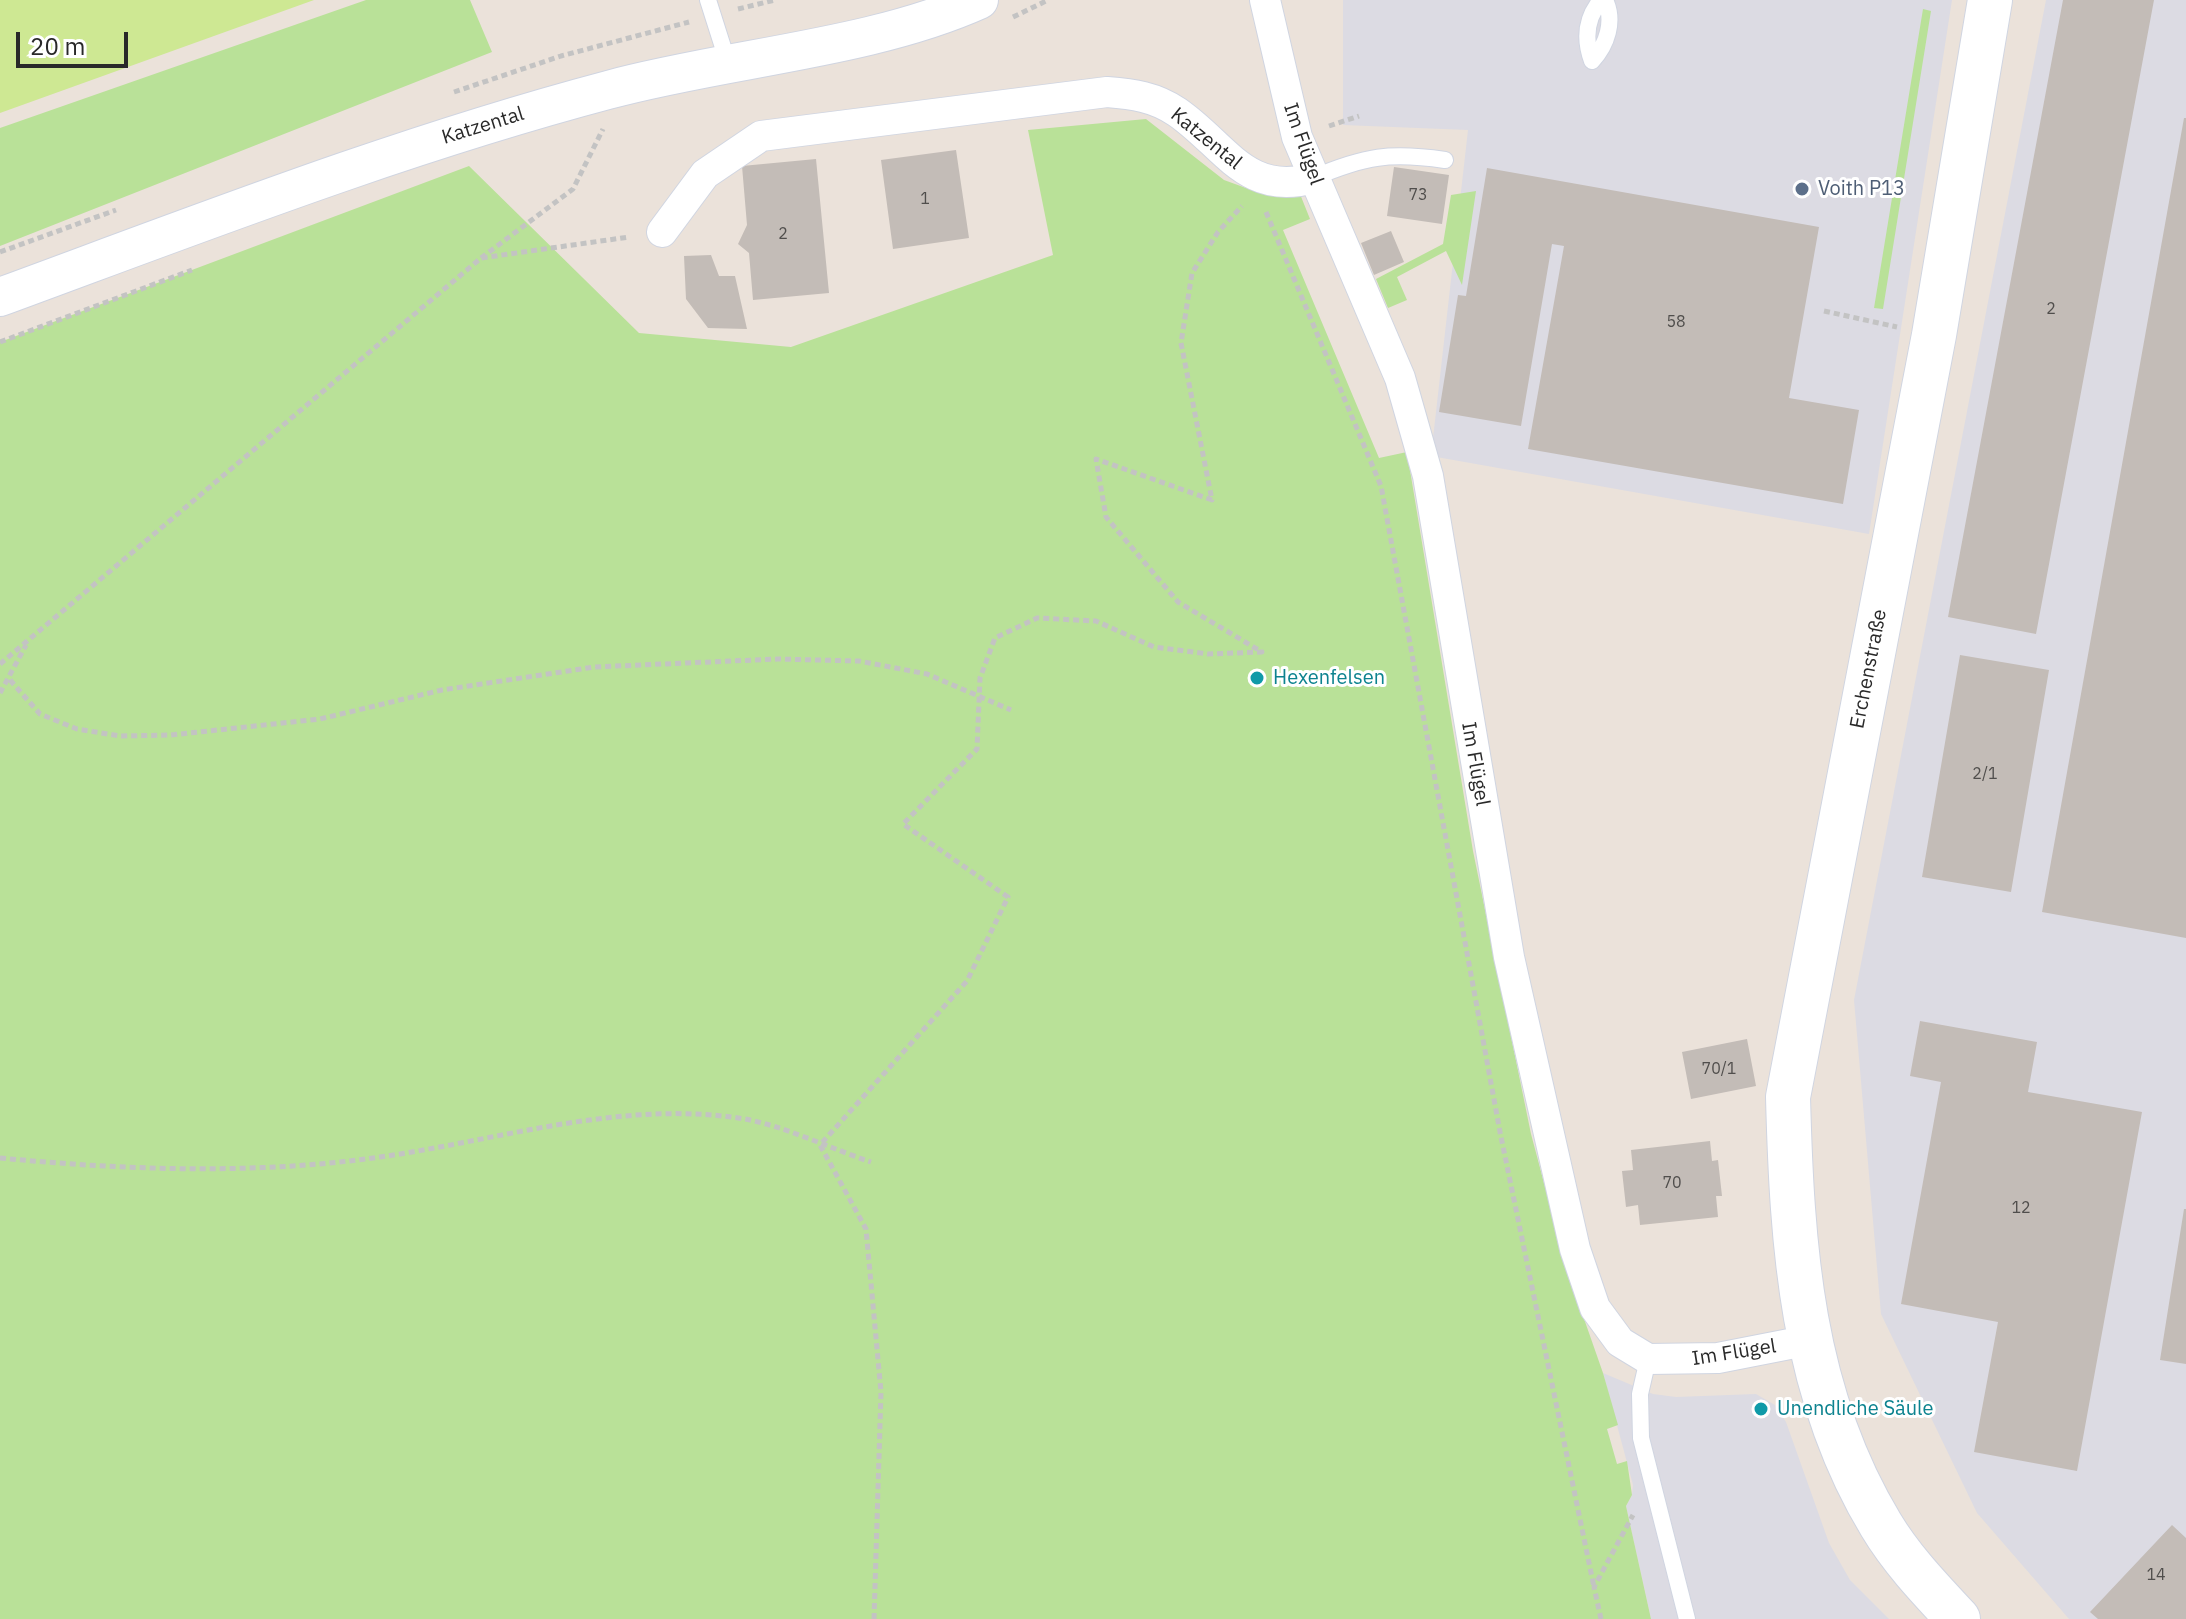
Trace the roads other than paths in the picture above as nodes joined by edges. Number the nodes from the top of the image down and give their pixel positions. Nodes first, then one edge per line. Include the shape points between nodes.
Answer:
1 (708, 0) edge
2 (979, 0) edge
3 (1265, 0) edge
4 (1990, 0) edge
5 (728, 63) junction
6 (1445, 160) dead end
7 (1313, 178) junction
8 (662, 232) road end
9 (0, 297) edge
10 (1810, 1340) junction
11 (1648, 1359) junction
12 (1687, 1619) edge
13 (1958, 1619) edge

1 - 5 lane
2 - 5 street, Katzental via 888,30
3 - 7 street, Im Flügel via 1297,137
4 - 10 main road, Erchenstraße via 1934,335 1788,1097 1791,1224
5 - 9 street, Katzental via 612,88 448,136
6 - 7 lane via 1397,153
7 - 8 street, Katzental via 1264,181 1176,112 1142,95 1107,92 761,136 705,174
7 - 11 street, Im Flügel via 1400,378 1428,476 1509,957 1583,1279 1607,1329
10 - 11 street, Im Flügel via 1718,1358
10 - 13 main road, Erchenstraße via 1830,1415 1862,1490 1904,1558
11 - 12 lane via 1638,1416

